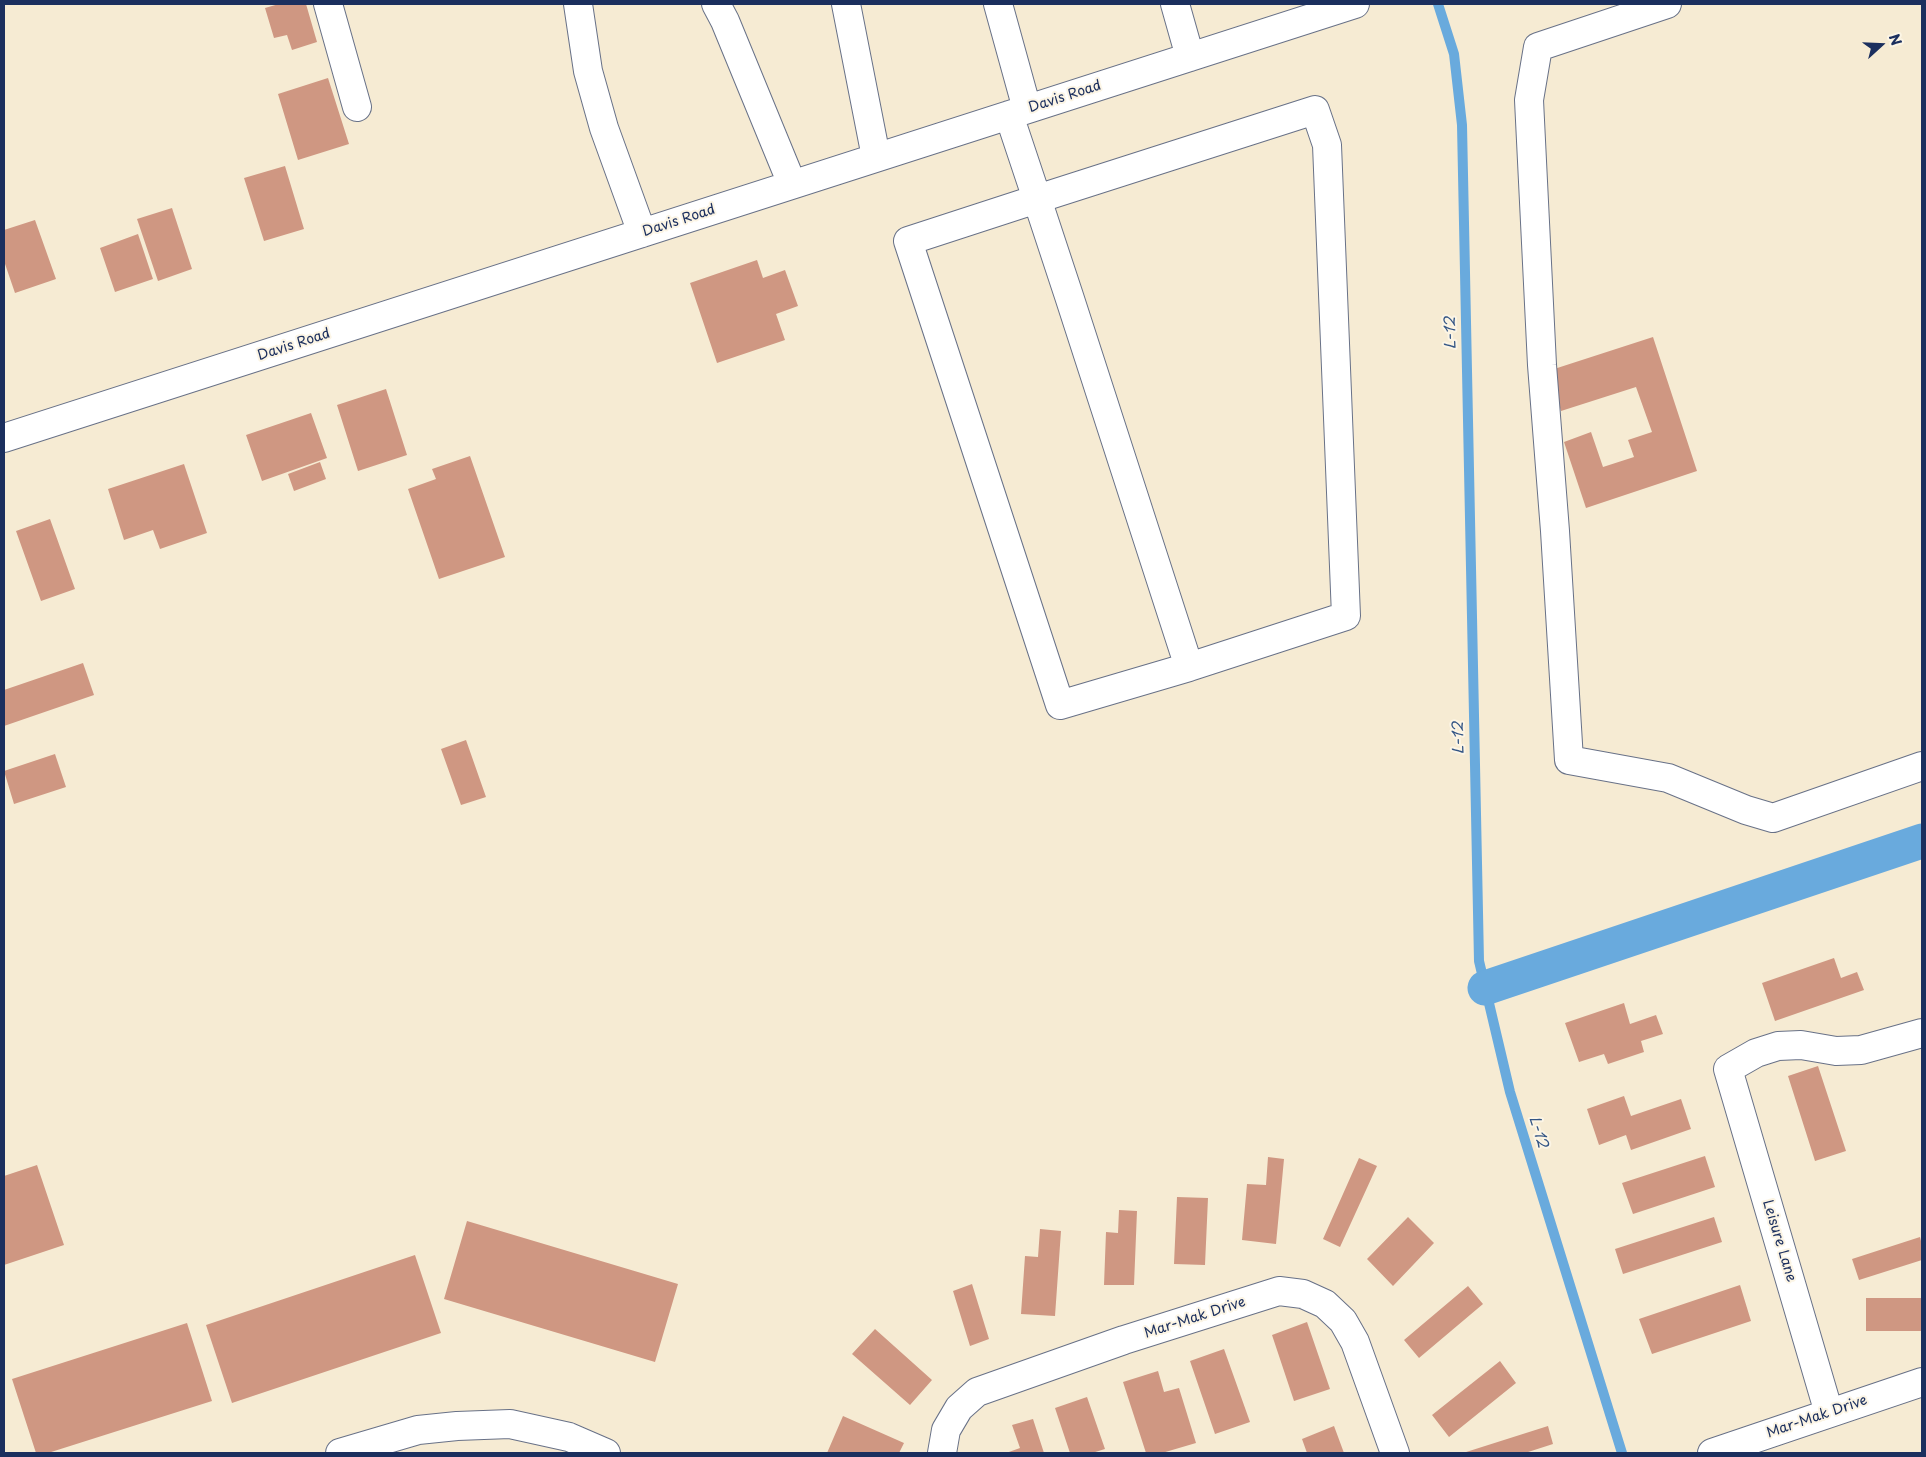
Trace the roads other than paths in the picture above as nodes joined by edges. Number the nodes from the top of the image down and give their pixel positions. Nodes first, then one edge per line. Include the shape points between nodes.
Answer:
1 (328, 4) edge
2 (578, 4) edge
3 (716, 4) edge
4 (846, 4) edge
5 (998, 4) edge
6 (1175, 4) edge
7 (1355, 4) edge
8 (1667, 4) edge
9 (1190, 57) junction
10 (357, 107) dead end
11 (1018, 112) junction
12 (876, 157) junction
13 (792, 184) junction
14 (1037, 199) junction
15 (642, 233) junction
16 (4, 438) edge
17 (1190, 666) junction
18 (1922, 766) edge
19 (1922, 1033) edge
20 (1922, 1382) edge
21 (1829, 1413) junction
22 (340, 1453) edge
23 (606, 1453) edge
24 (942, 1453) edge
25 (1395, 1453) edge
26 (1712, 1453) edge

1 - 10 street
2 - 15 street via 588,71 604,128
3 - 13 street
4 - 12 street
5 - 11 street
6 - 9 street
7 - 9 street, Davis Road
8 - 18 street via 1538,47 1529,100 1542,366 1556,531 1569,760 1668,778 1773,818
9 - 11 street, Davis Road
11 - 12 street, Davis Road
11 - 14 street
12 - 13 street, Davis Road
13 - 15 street, Davis Road
14 - 17 street
14 - 17 street via 908,241 1060,705
14 - 17 street via 1315,110 1327,145 1346,616
15 - 16 street, Davis Road
19 - 21 street, Leisure Lane via 1861,1050 1778,1046 1756,1053 1728,1070
20 - 21 street, Mar-Mak Drive
21 - 26 street, Mar-Mak Drive
22 - 23 street via 418,1430 510,1424 569,1437
24 - 25 street, Mar-Mak Drive via 946,1430 959,1408 977,1392 1124,1340 1279,1291 1303,1294 1326,1304 1343,1321 1355,1342

